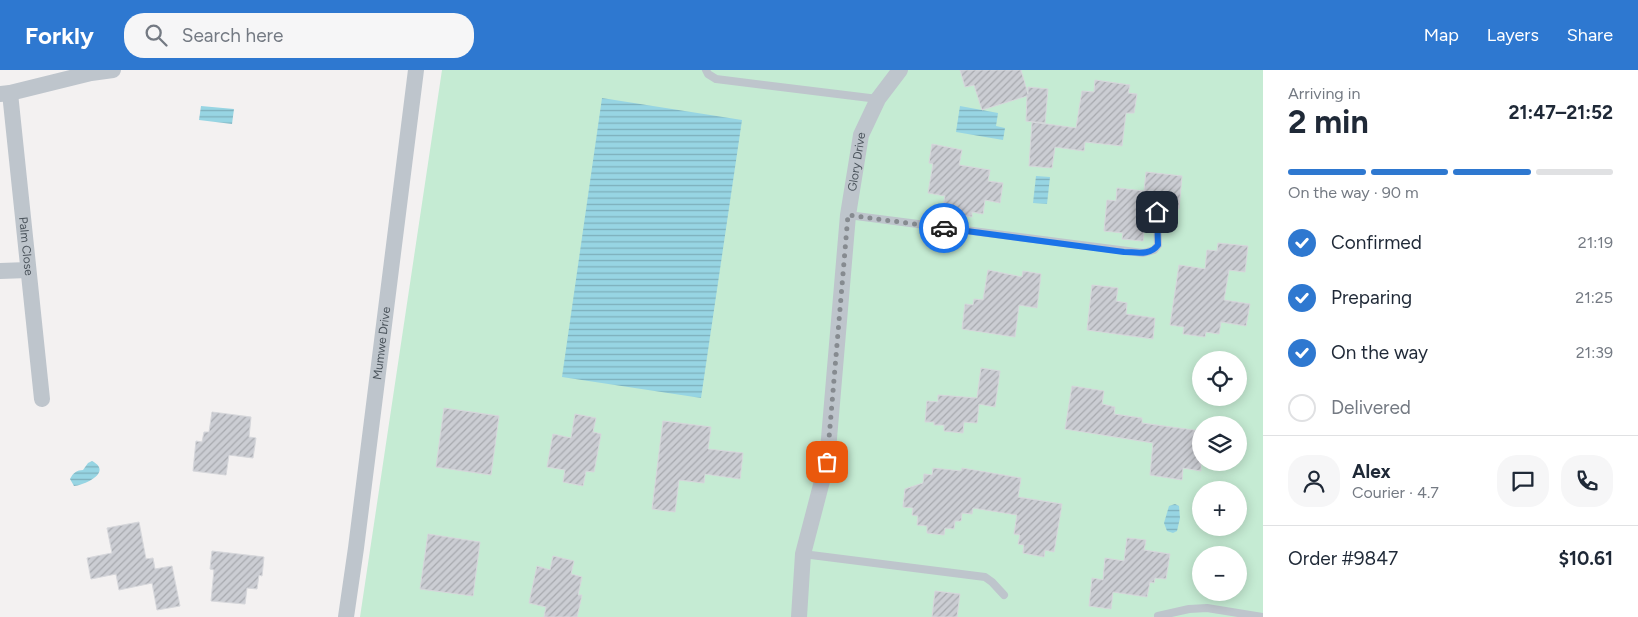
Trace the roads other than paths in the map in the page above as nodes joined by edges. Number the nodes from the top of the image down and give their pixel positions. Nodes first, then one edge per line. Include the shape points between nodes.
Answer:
1 (113, 70) edge
2 (416, 70) edge
3 (706, 70) edge
4 (900, 70) edge
5 (5, 94) edge
6 (878, 99) junction
7 (1157, 212) dead end
8 (848, 215) junction
9 (28, 270) junction
10 (0, 271) edge
11 (42, 399) dead end
12 (803, 554) junction
13 (1004, 595) dead end
14 (1158, 616) edge
15 (346, 617) edge
16 (799, 617) edge
17 (1263, 617) edge

1 - 5 street
2 - 15 street, Mumwe Drive
3 - 6 lane via 716,79
4 - 6 street, Glory Drive
5 - 9 street, Palm Close
6 - 8 street, Glory Drive via 861,135
7 - 8 lane via 1158,245 1154,250 1143,253
8 - 12 street, Glory Drive via 827,462
9 - 10 street
9 - 11 street, Palm Close
12 - 13 lane via 985,577
12 - 16 street, Glory Drive
14 - 17 lane via 1207,608

